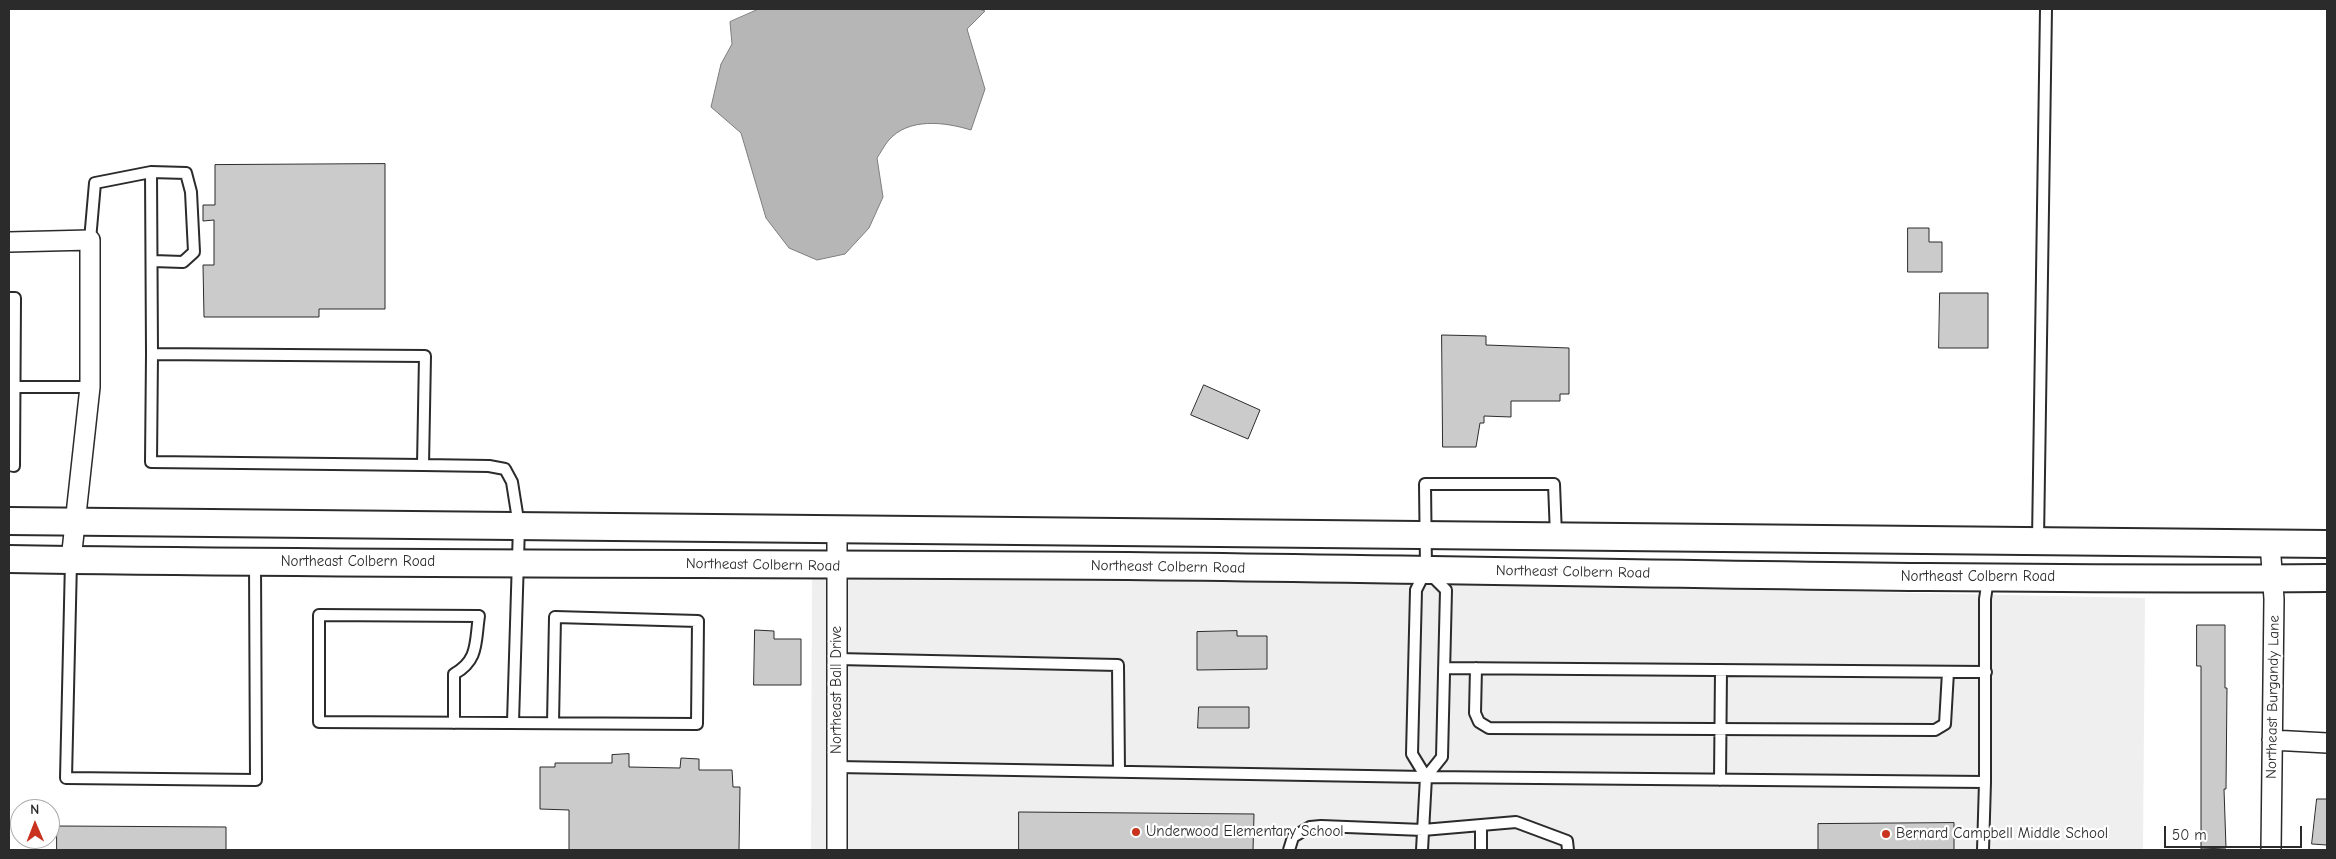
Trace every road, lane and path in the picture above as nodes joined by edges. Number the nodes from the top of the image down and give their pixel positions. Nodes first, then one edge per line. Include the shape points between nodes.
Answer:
1 (2046, 9) edge
2 (151, 172) junction
3 (90, 240) junction
4 (9, 242) edge
5 (153, 262) junction
6 (9, 298) edge
7 (152, 354) junction
8 (90, 386) junction
9 (12, 387) edge
10 (423, 464) junction
11 (9, 466) edge
12 (9, 521) edge
13 (76, 522) junction
14 (519, 526) junction
15 (837, 529) junction
16 (1426, 535) junction
17 (1556, 536) junction
18 (2038, 541) junction
19 (2270, 543) junction
20 (2327, 544) edge
21 (9, 559) edge
22 (71, 560) junction
23 (255, 562) junction
24 (519, 563) junction
25 (836, 566) junction
26 (1426, 570) junction
27 (1988, 577) junction
28 (2327, 578) edge
29 (2271, 579) junction
30 (837, 659) junction
31 (1444, 668) junction
32 (1476, 668) junction
33 (1721, 670) junction
34 (1948, 672) junction
35 (1986, 672) junction
36 (513, 722) junction
37 (454, 723) junction
38 (553, 723) junction
39 (1720, 729) junction
40 (2272, 740) junction
41 (2327, 743) edge
42 (837, 767) junction
43 (1119, 772) junction
44 (1426, 777) junction
45 (1720, 780) junction
46 (1985, 782) junction
47 (1481, 825) junction
48 (1423, 830) junction
49 (837, 850) edge
50 (1289, 850) edge
51 (1422, 850) edge
52 (1481, 850) edge
53 (1568, 850) edge
54 (1983, 850) edge
55 (2271, 850) edge

1 - 18 lane
2 - 3 lane via 95,183
2 - 5 lane
2 - 5 lane via 186,173 191,192 194,252 183,262
3 - 4 street
3 - 8 street
5 - 7 lane
6 - 9 lane via 15,298
7 - 10 lane via 151,462
7 - 10 lane via 425,356
8 - 9 lane
8 - 13 street
9 - 11 lane via 14,466
10 - 14 lane via 505,469 512,482
12 - 13 main road
13 - 14 main road
13 - 22 street
14 - 15 main road
14 - 24 lane
15 - 16 main road
15 - 25 street, Northeast Ball Drive
16 - 17 main road
16 - 17 lane via 1426,484 1554,484
16 - 26 lane
17 - 18 main road
18 - 19 main road
19 - 20 main road
19 - 29 street, Northeast Burgandy Lane
21 - 22 main road, Northeast Colbern Road
22 - 23 main road, Northeast Colbern Road
22 - 23 lane via 66,778 106,779 256,780
23 - 24 main road, Northeast Colbern Road
24 - 25 main road, Northeast Colbern Road
24 - 36 lane
25 - 26 main road, Northeast Colbern Road
25 - 30 street, Northeast Ball Drive
26 - 27 main road, Northeast Colbern Road
26 - 31 lane via 1446,590
26 - 44 lane via 1416,590 1412,754
27 - 29 main road, Northeast Colbern Road
27 - 35 lane via 1985,599
28 - 29 main road, Northeast Colbern Road
29 - 40 street, Northeast Burgandy Lane via 2274,599
30 - 42 street, Northeast Ball Drive
30 - 43 lane via 1118,665
31 - 32 lane
31 - 44 lane via 1442,757
32 - 33 lane
32 - 39 lane via 1475,713 1479,722 1489,728
33 - 34 lane
33 - 39 lane
34 - 35 lane
34 - 39 lane via 1945,724 1935,730
35 - 46 lane
36 - 37 lane
36 - 38 lane
37 - 37 lane via 319,722 320,615 479,616 473,658 454,674
38 - 38 lane via 697,724 698,621 555,617
39 - 45 lane
40 - 41 street
40 - 55 street, Northeast Burgandy Lane
42 - 43 lane
42 - 49 street, Northeast Ball Drive
43 - 44 lane
44 - 45 lane
44 - 48 lane
45 - 46 lane
46 - 54 lane
47 - 48 lane
47 - 52 lane
47 - 53 lane via 1516,822 1567,841
48 - 50 lane via 1310,827 1293,837
48 - 51 lane

